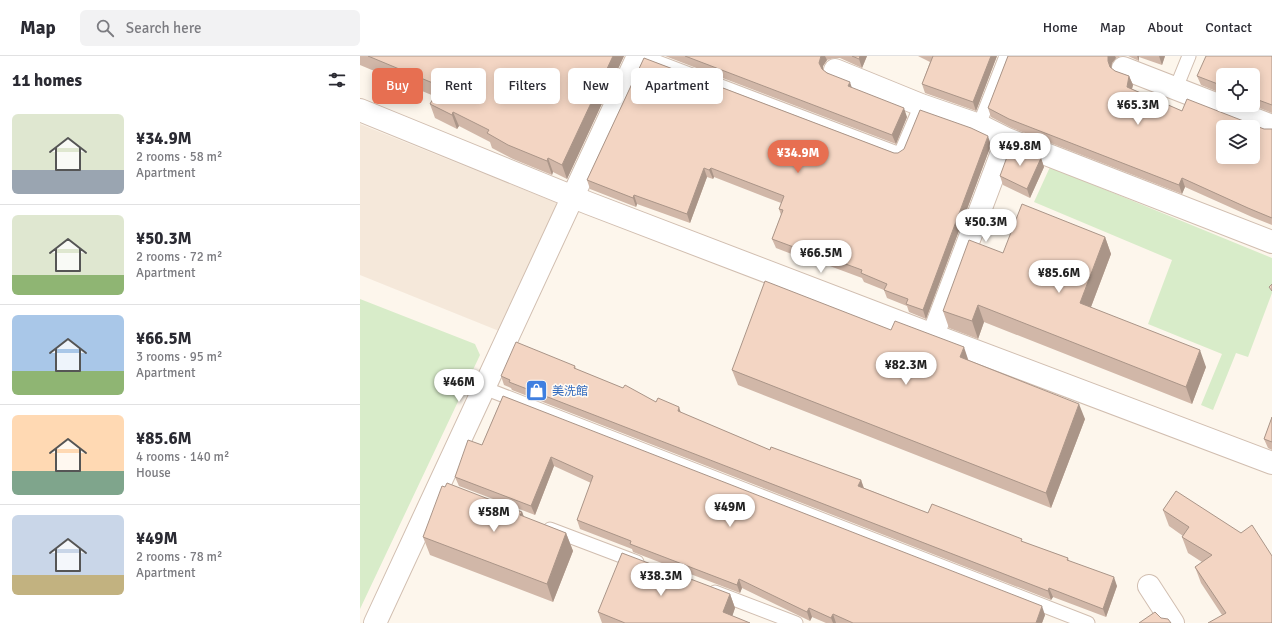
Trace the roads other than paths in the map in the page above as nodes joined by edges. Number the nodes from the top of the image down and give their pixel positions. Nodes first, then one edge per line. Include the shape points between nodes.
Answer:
1 (638, 56) edge
2 (642, 56) edge
3 (1006, 56) edge
4 (1189, 56) edge
5 (1124, 68) dead end
6 (835, 70) dead end
7 (1176, 88) junction
8 (921, 105) junction
9 (360, 110) edge
10 (979, 125) junction
11 (1272, 126) edge
12 (1008, 139) junction
13 (572, 196) junction
14 (1272, 242) edge
15 (933, 335) junction
16 (484, 388) junction
17 (1272, 463) edge
18 (535, 524) edge
19 (647, 566) edge
20 (1149, 586) dead end
21 (706, 589) edge
22 (375, 623) edge
23 (796, 623) edge
24 (1088, 623) edge
25 (1173, 623) edge

1 - 13 street
2 - 8 lane via 900,154
3 - 10 lane
4 - 7 lane
5 - 7 street
6 - 8 street
7 - 11 street
8 - 10 street
9 - 13 street
10 - 12 street
12 - 14 street
12 - 15 street
13 - 15 street
13 - 16 street
15 - 17 street
16 - 22 street via 446,489
16 - 24 lane
18 - 19 lane
20 - 25 street
21 - 23 lane

